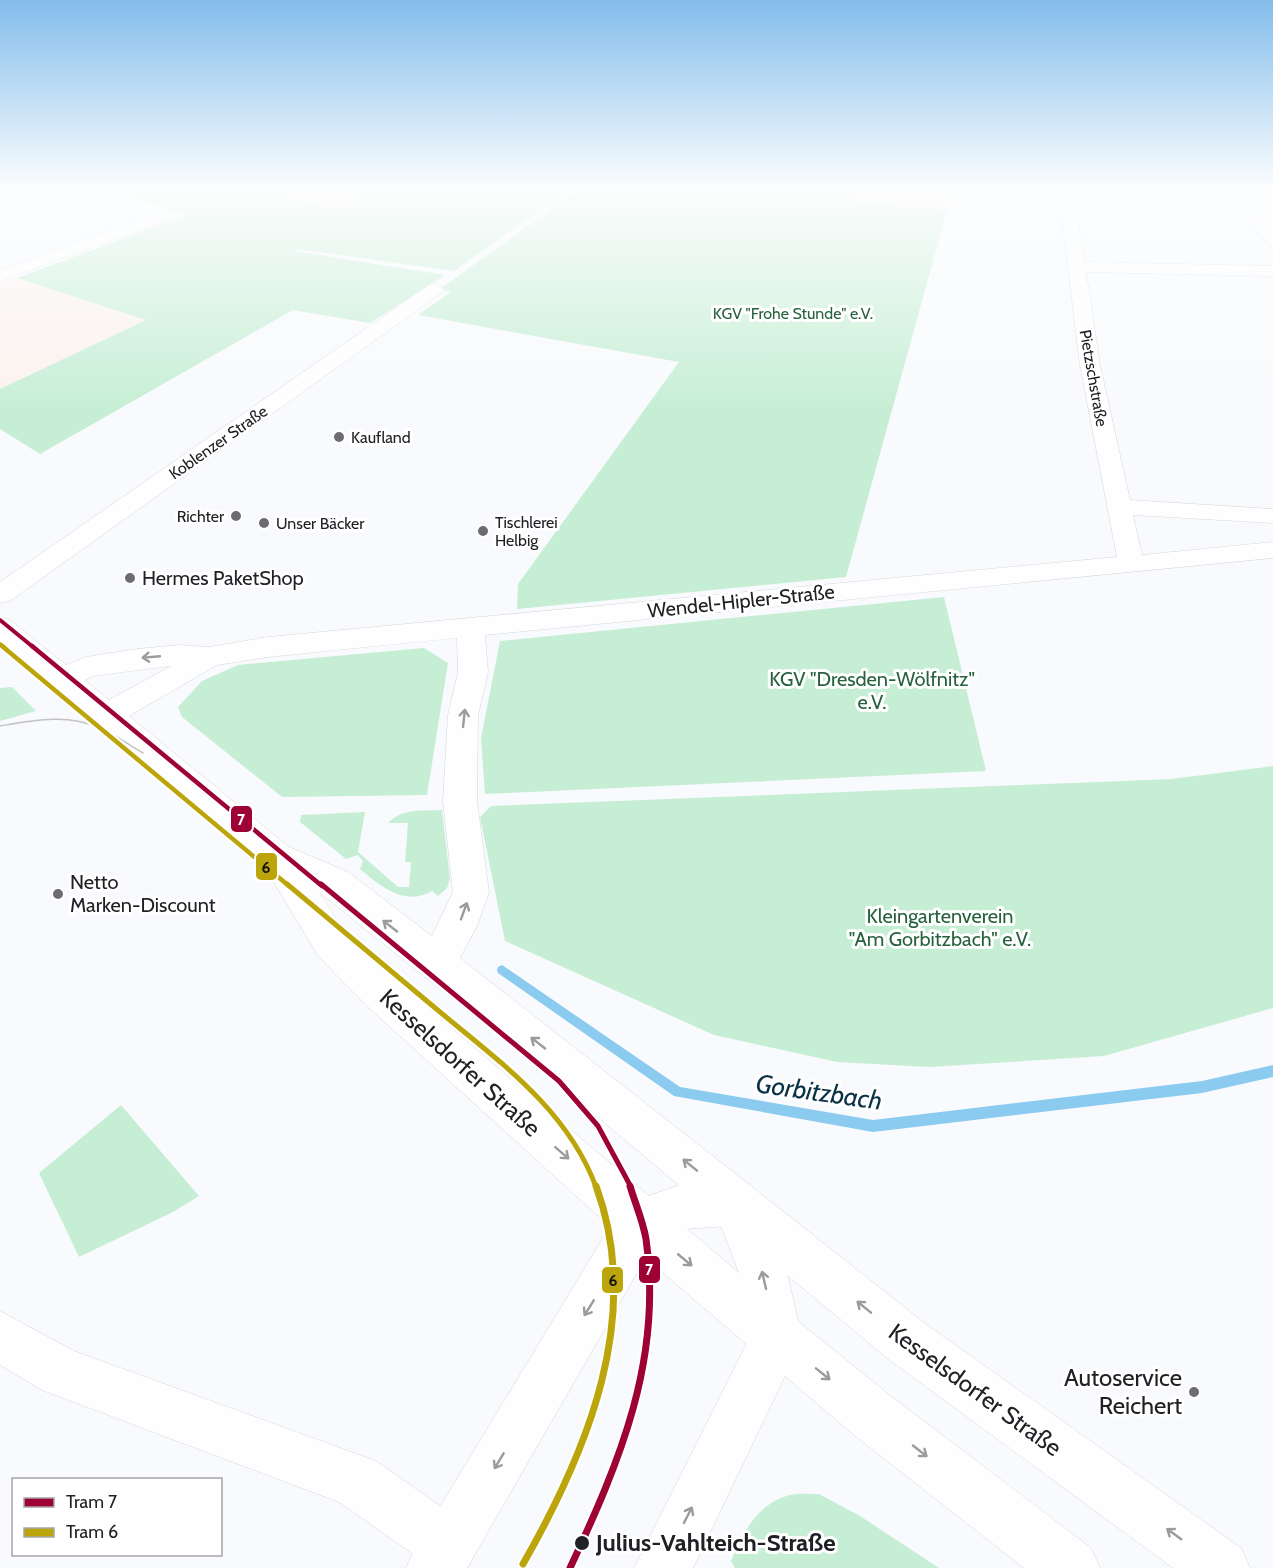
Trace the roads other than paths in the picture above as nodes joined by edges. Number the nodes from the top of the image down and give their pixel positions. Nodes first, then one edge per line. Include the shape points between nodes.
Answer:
1 (33, 264) edge
2 (1077, 267) joint
3 (1273, 271) edge
4 (0, 276) edge
5 (435, 289) dead end
6 (1119, 507) junction
7 (1273, 516) edge
8 (1273, 550) edge
9 (1131, 564) junction
10 (0, 595) edge
11 (0, 626) edge
12 (471, 627) junction
13 (209, 657) junction
14 (63, 679) junction
15 (107, 715) junction
16 (279, 859) junction
17 (437, 962) junction
18 (735, 1202) junction
19 (640, 1222) junction
20 (0, 1336) edge
21 (777, 1337) junction
22 (442, 1557) edge
23 (663, 1568) edge
24 (1071, 1568) edge
25 (1221, 1568) edge

1 - 4 street
2 - 3 street
2 - 6 street, Pietzschstraße via 1090,365
5 - 10 street, Koblenzer Straße
6 - 7 street
6 - 9 street, Pietzschstraße
8 - 9 street, Wendel-Hipler-Straße
9 - 12 street, Wendel-Hipler-Straße
11 - 14 street, Kesselsdorfer Straße
12 - 13 street, Wendel-Hipler-Straße via 268,647
17 -> 12 street via 458,926 471,892 460,801 464,715 473,672
13 -> 14 street, Wendel-Hipler-Straße via 138,659 87,667
13 - 15 street, Wendel-Hipler-Straße
14 - 15 street, Kesselsdorfer Straße
15 - 16 street, Kesselsdorfer Straße
17 -> 16 street, Kesselsdorfer Straße via 335,883
16 -> 19 street, Kesselsdorfer Straße via 332,945
18 -> 17 street, Kesselsdorfer Straße
18 - 19 street via 685,1206
21 -> 18 street, Kesselsdorfer Straße via 762,1269
25 -> 18 street, Kesselsdorfer Straße via 905,1340
19 -> 21 street, Kesselsdorfer Straße
19 -> 22 street
20 - 22 street via 60,1372 356,1481
23 -> 21 street
21 -> 24 street, Kesselsdorfer Straße

